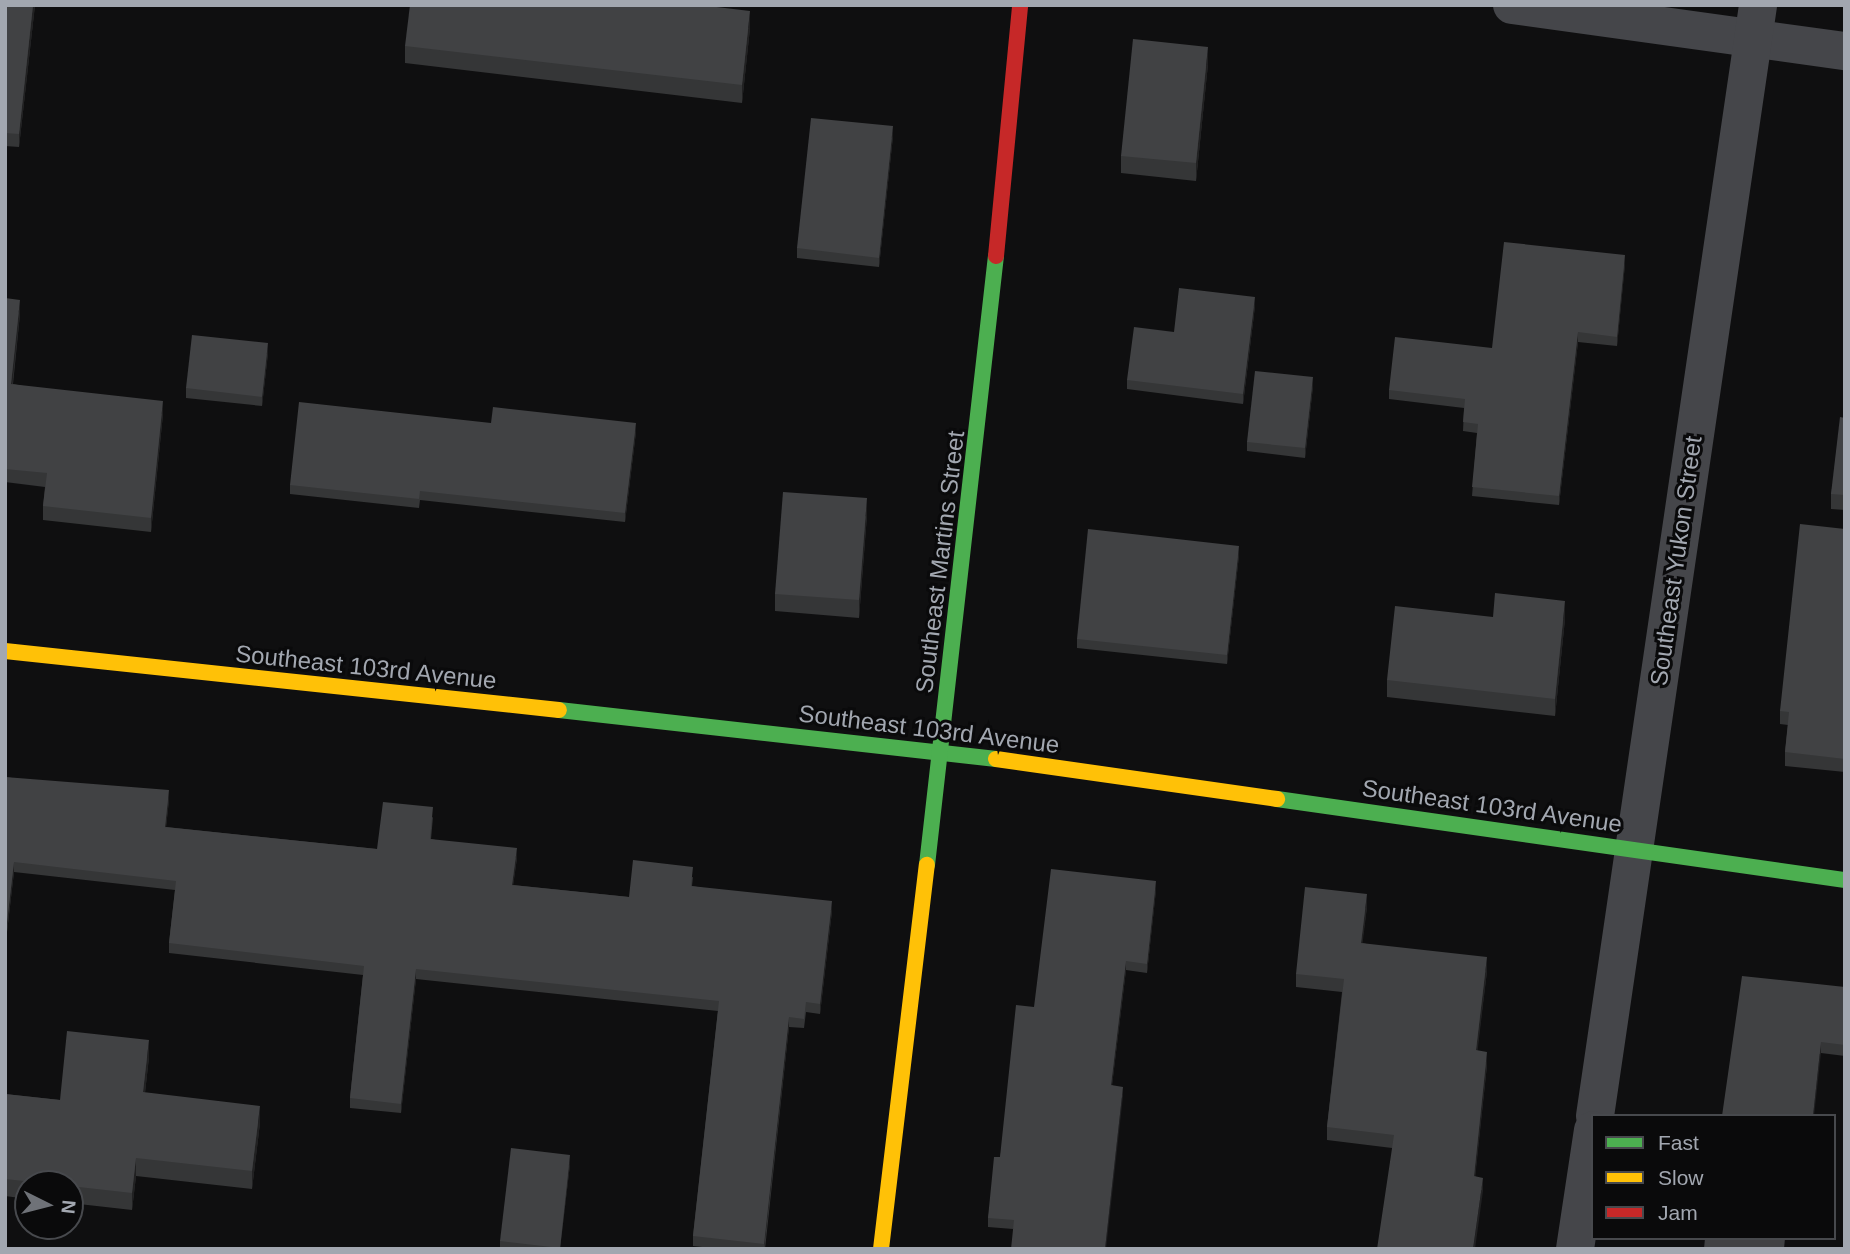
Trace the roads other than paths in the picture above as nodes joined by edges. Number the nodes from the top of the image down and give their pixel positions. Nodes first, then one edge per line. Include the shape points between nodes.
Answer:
1 (1020, 5) edge
2 (1512, 5) edge
3 (1756, 21) edge
4 (1845, 51) edge
5 (5, 652) edge
6 (940, 751) junction
7 (1634, 849) junction
8 (1845, 880) edge
9 (1595, 1114) edge
10 (1591, 1143) edge
11 (881, 1249) edge
12 (1575, 1249) edge

1 - 6 street, Southeast Martins Street
2 - 3 street
3 - 4 street
3 - 7 street, Southeast Yukon Street
5 - 6 street, Southeast 103rd Avenue
6 - 7 street, Southeast 103rd Avenue
6 - 11 street, Southeast Martins Street
7 - 8 street, Southeast 103rd Avenue
7 - 9 street, Southeast Yukon Street
10 - 12 street

